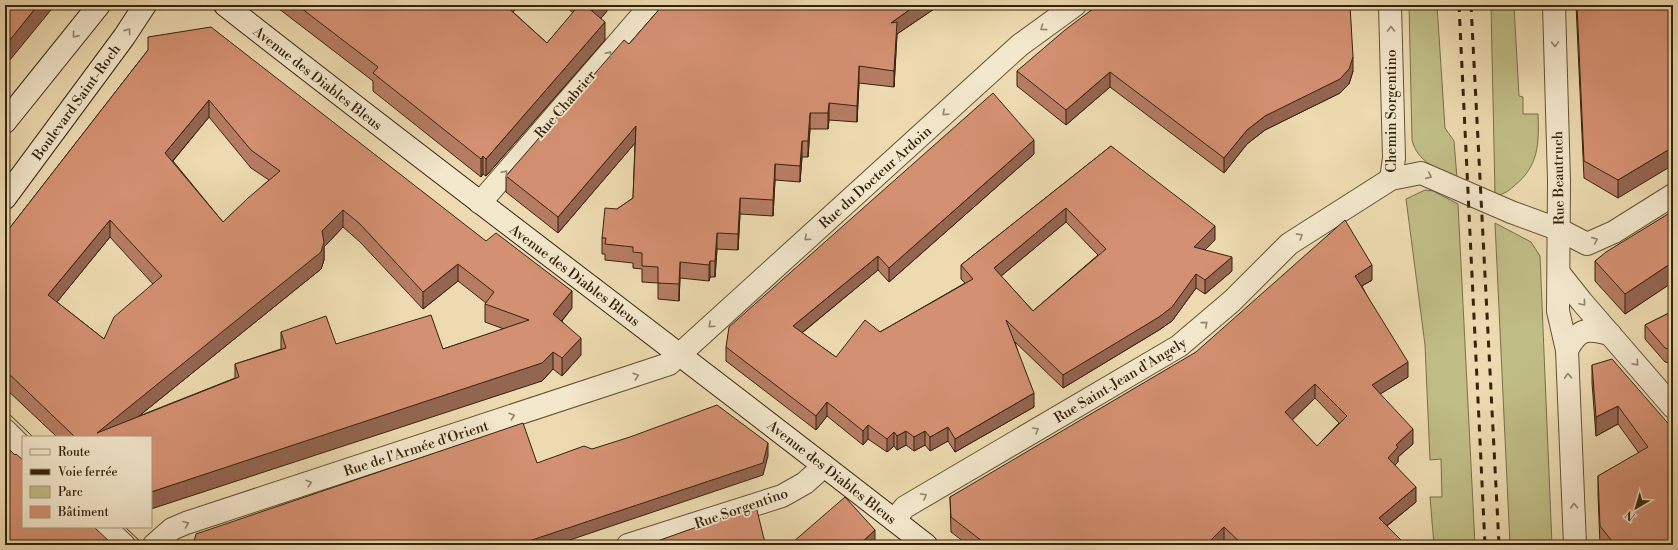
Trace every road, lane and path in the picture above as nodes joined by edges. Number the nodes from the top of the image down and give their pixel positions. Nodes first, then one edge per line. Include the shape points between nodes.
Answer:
1 (99, 5) edge
2 (145, 5) edge
3 (224, 5) edge
4 (651, 5) edge
5 (1075, 5) edge
6 (1390, 5) edge
7 (1554, 5) edge
8 (5, 122) edge
9 (1391, 179) junction
10 (1673, 195) edge
11 (5, 198) edge
12 (480, 203) junction
13 (1560, 230) junction
14 (1559, 273) junction
15 (1610, 334) junction
16 (1567, 350) junction
17 (679, 354) junction
18 (1673, 407) edge
19 (5, 430) edge
20 (22, 447) edge
21 (824, 466) junction
22 (894, 520) junction
23 (106, 528) edge
24 (124, 545) edge
25 (154, 545) edge
26 (628, 545) edge
27 (926, 545) edge
28 (1575, 545) edge

1 -> 8 street
11 -> 2 street, Boulevard Saint-Roch
3 - 12 street, Avenue des Diables Bleus
12 -> 4 street, Rue Chabrier
5 -> 17 street, Rue du Docteur Ardoin via 1020,45
9 -> 6 street, Chemin Sorgentino via 1394,158
7 -> 13 street, Rue Beautruch
9 -> 13 street, Chemin Sorgentino via 1421,173
22 -> 9 street, Rue Saint-Jean d'Angely via 905,507 1179,346 1232,301 1289,244
13 -> 10 street, Chemin Sorgentino via 1587,244 1614,232
12 - 17 street, Avenue des Diables Bleus
13 - 14 street, Rue Beautruch
14 -> 15 street
14 - 16 street, Rue Beautruch via 1558,311
15 - 16 street via 1595,330 1582,331
15 -> 18 street
28 -> 16 street, Rue Beautruch
17 - 21 street, Avenue des Diables Bleus
25 -> 17 street, Rue de l'Armée d'Orient via 172,529 186,523 653,370 669,364
19 - 20 street
21 - 22 street, Avenue des Diables Bleus
21 - 26 street, Rue Sorgentino via 805,483 782,496
22 - 27 street, Avenue des Diables Bleus
23 - 24 street

